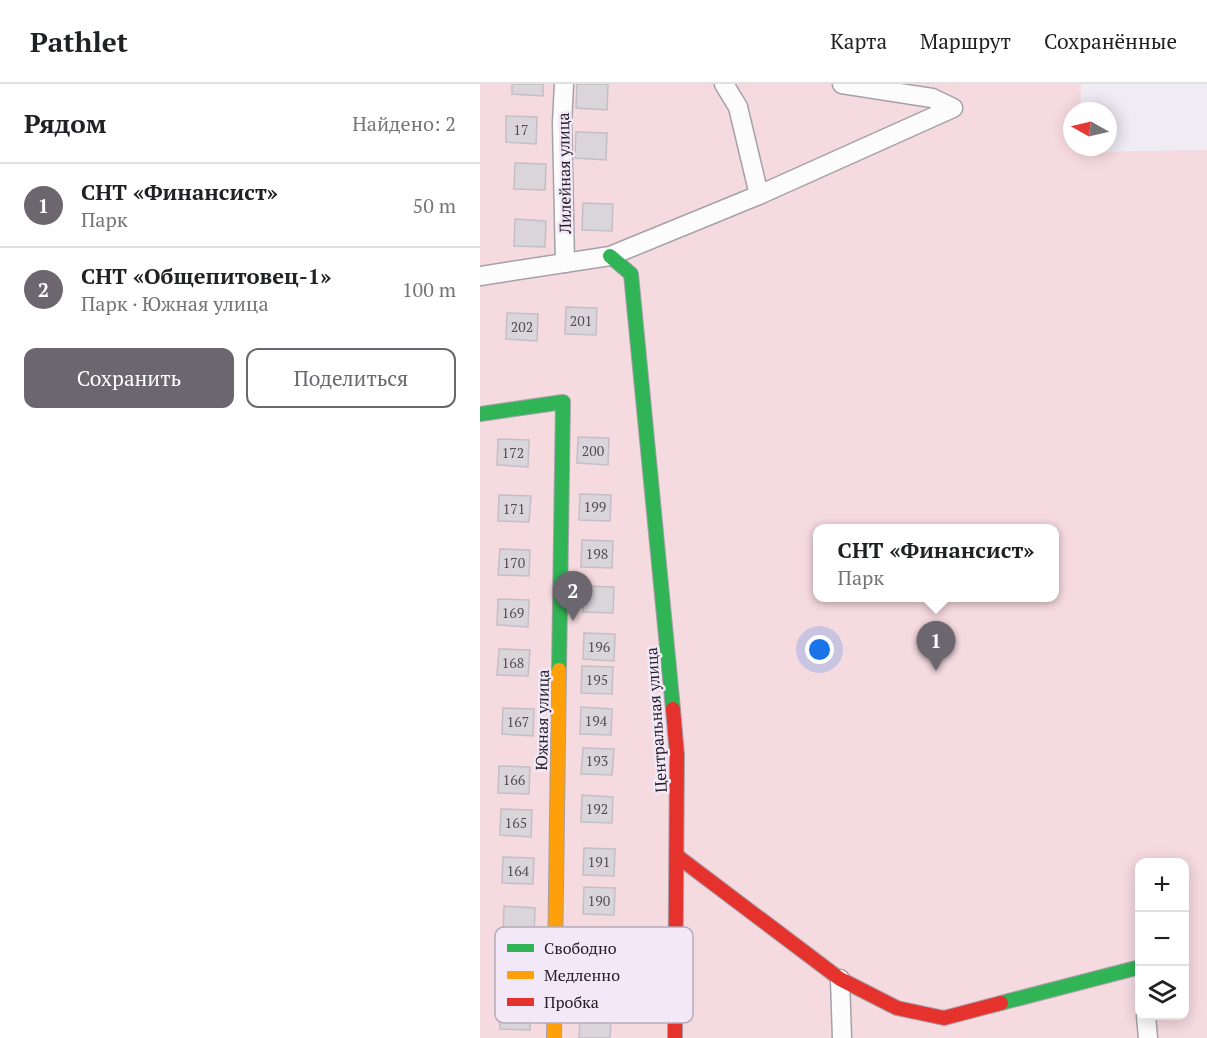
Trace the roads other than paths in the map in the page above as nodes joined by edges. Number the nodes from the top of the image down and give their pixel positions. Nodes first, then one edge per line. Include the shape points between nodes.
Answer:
1 (564, 84) edge
2 (724, 84) edge
3 (842, 84) edge
4 (759, 195) junction
5 (610, 256) junction
6 (565, 263) junction
7 (480, 276) edge
8 (480, 414) edge
9 (677, 855) junction
10 (556, 927) edge
11 (676, 927) edge
12 (1135, 968) edge
13 (840, 980) junction
14 (1146, 1020) edge
15 (554, 1023) edge
16 (675, 1023) edge
17 (554, 1038) edge
18 (675, 1038) edge
19 (842, 1038) edge
20 (1148, 1038) edge

1 - 6 street, Лилейная улица
2 - 4 street via 738,107
3 - 4 street via 932,98 953,108
4 - 5 street
5 - 6 street
5 - 9 street, Центральная улица via 631,274 677,755
6 - 7 street
8 - 10 street, Южная улица via 563,402
9 - 11 street, Центральная улица
9 - 13 street
12 - 13 street via 944,1018 897,1008
13 - 19 street
14 - 20 street
15 - 17 street, Южная улица
16 - 18 street, Центральная улица

